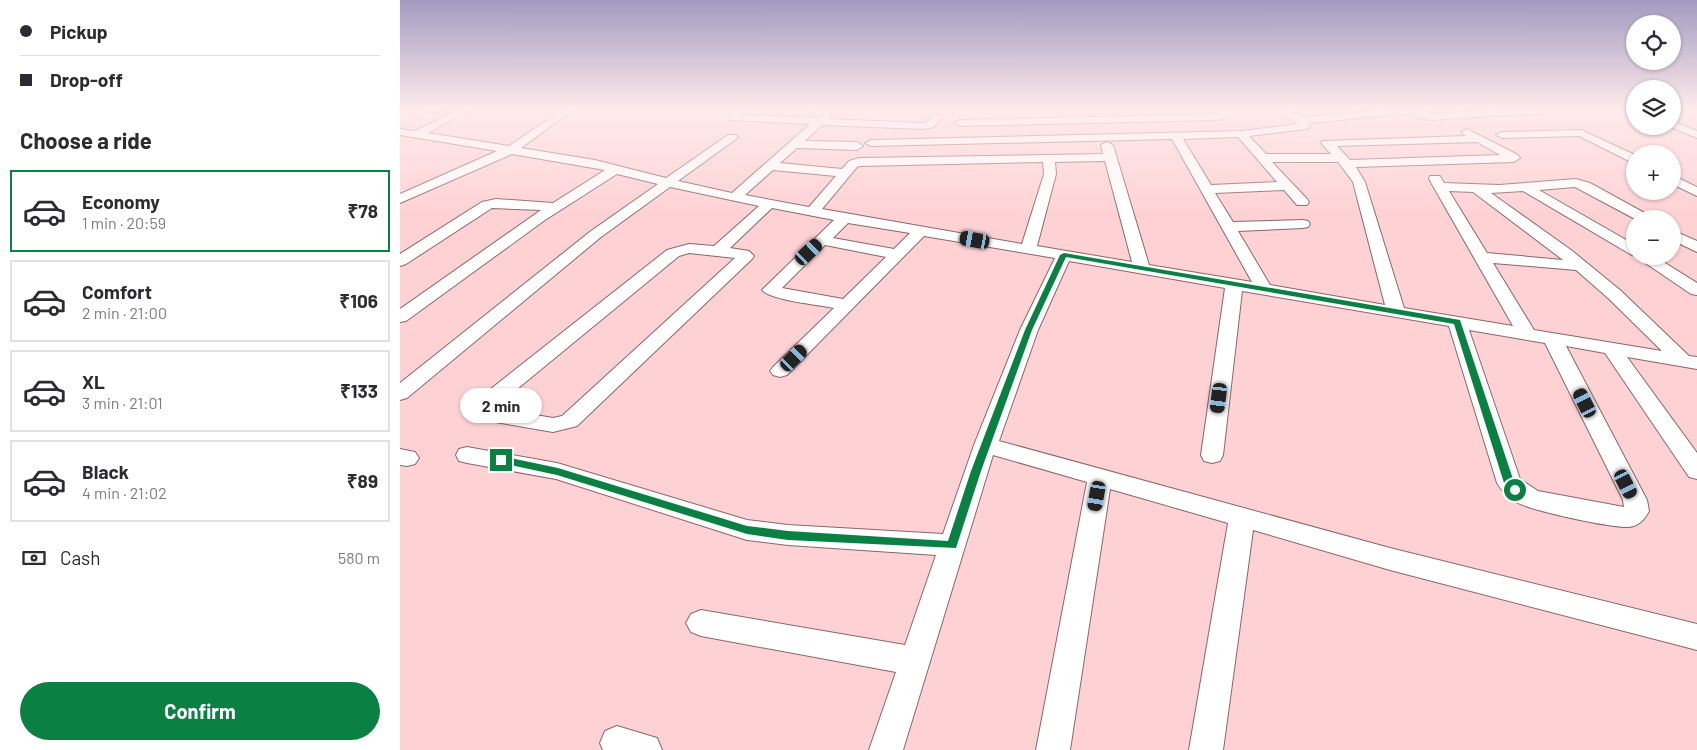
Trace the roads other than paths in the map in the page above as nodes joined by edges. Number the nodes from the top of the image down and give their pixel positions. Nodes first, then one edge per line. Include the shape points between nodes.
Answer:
1 (473, 145) edge
2 (518, 145) edge
3 (721, 145) edge
4 (793, 145) edge
5 (826, 145) edge
6 (1107, 145) edge
7 (1181, 145) edge
8 (1251, 145) edge
9 (1329, 145) edge
10 (1491, 145) edge
11 (1605, 145) edge
12 (857, 146) dead end
13 (511, 150) junction
14 (1626, 156) edge
15 (1110, 157) junction
16 (1049, 158) junction
17 (1263, 158) junction
18 (1343, 161) junction
19 (1419, 162) junction
20 (769, 166) junction
21 (616, 169) junction
22 (845, 173) junction
23 (1681, 175) edge
24 (1689, 175) dead end
25 (670, 182) junction
26 (1681, 184) edge
27 (1288, 186) junction
28 (1441, 187) junction
29 (1525, 188) junction
30 (1207, 189) junction
31 (1477, 189) junction
32 (1697, 192) edge
33 (734, 198) junction
34 (400, 199) edge
35 (1302, 202) dead end
36 (769, 204) junction
37 (555, 207) junction
38 (1629, 210) edge
39 (812, 212) junction
40 (845, 218) junction
41 (1303, 224) dead end
42 (1228, 227) junction
43 (921, 230) junction
44 (1681, 239) edge
45 (821, 240) junction
46 (1626, 246) edge
47 (1697, 247) edge
48 (1028, 249) junction
49 (717, 251) junction
50 (897, 254) junction
51 (1064, 255) junction
52 (1482, 257) junction
53 (400, 260) edge
54 (1657, 265) edge
55 (1580, 266) junction
56 (1142, 268) junction
57 (1234, 284) junction
58 (1264, 289) junction
59 (1697, 290) edge
60 (847, 305) junction
61 (1396, 312) junction
62 (400, 317) edge
63 (1457, 322) junction
64 (1527, 334) junction
65 (1552, 338) junction
66 (1612, 348) junction
67 (1690, 362) edge
68 (780, 372) dead end
69 (400, 393) edge
70 (985, 445) junction
71 (1212, 454) dead end
72 (467, 455) dead end
73 (1697, 471) edge
74 (1100, 477) junction
75 (1242, 517) junction
76 (952, 545) junction
77 (701, 624) dead end
78 (1697, 637) edge
79 (914, 661) junction
80 (886, 750) edge
81 (1053, 750) edge
82 (1206, 750) edge

1 - 13 street
2 - 13 street
3 - 25 street
4 - 20 street
5 - 12 street
6 - 15 street
7 - 30 street
8 - 17 street
9 - 18 street
10 - 19 street via 1514,158
11 - 14 street
13 - 21 street
13 - 34 street
15 - 16 street
15 - 56 street
16 - 22 street via 859,162
16 - 48 street via 1050,174
17 - 18 street
17 - 27 street
18 - 19 street
18 - 61 street via 1358,182
19 - 28 street
20 - 22 street
20 - 33 street
21 - 25 street
21 - 37 street
22 - 39 street
23 - 24 street
25 - 33 street
25 - 69 street via 596,234
26 - 32 street
27 - 30 street
27 - 35 street
28 - 31 street
28 - 52 street
29 - 31 street
29 - 38 street via 1581,184
29 - 46 street
30 - 42 street
31 - 55 street
33 - 36 street
36 - 39 street
36 - 49 street
37 - 53 street via 487,206
37 - 62 street
39 - 40 street
40 - 43 street
40 - 45 street
41 - 42 street
42 - 58 street
43 - 48 street
43 - 50 street
44 - 47 street
45 - 50 street
45 - 60 street via 770,290
48 - 51 street
49 - 49 street via 691,248 673,253 480,411 552,425 569,420 746,256
50 - 60 street
51 - 56 street
51 - 70 street via 1029,330
52 - 55 street
52 - 64 street
54 - 59 street
55 - 67 street
56 - 57 street
57 - 58 street
57 - 71 street
58 - 61 street
60 - 68 street
61 - 63 street
63 - 64 street
63 - 65 street via 1509,483 1515,490 1535,500 1630,516 1637,510 1634,500
64 - 65 street
65 - 66 street
66 - 67 street
66 - 73 street
70 - 74 street
70 - 76 street
72 - 76 street via 558,471 747,530
74 - 75 street
74 - 81 street
75 - 78 street via 1390,559
75 - 82 street
76 - 79 street
77 - 79 street
79 - 80 street

